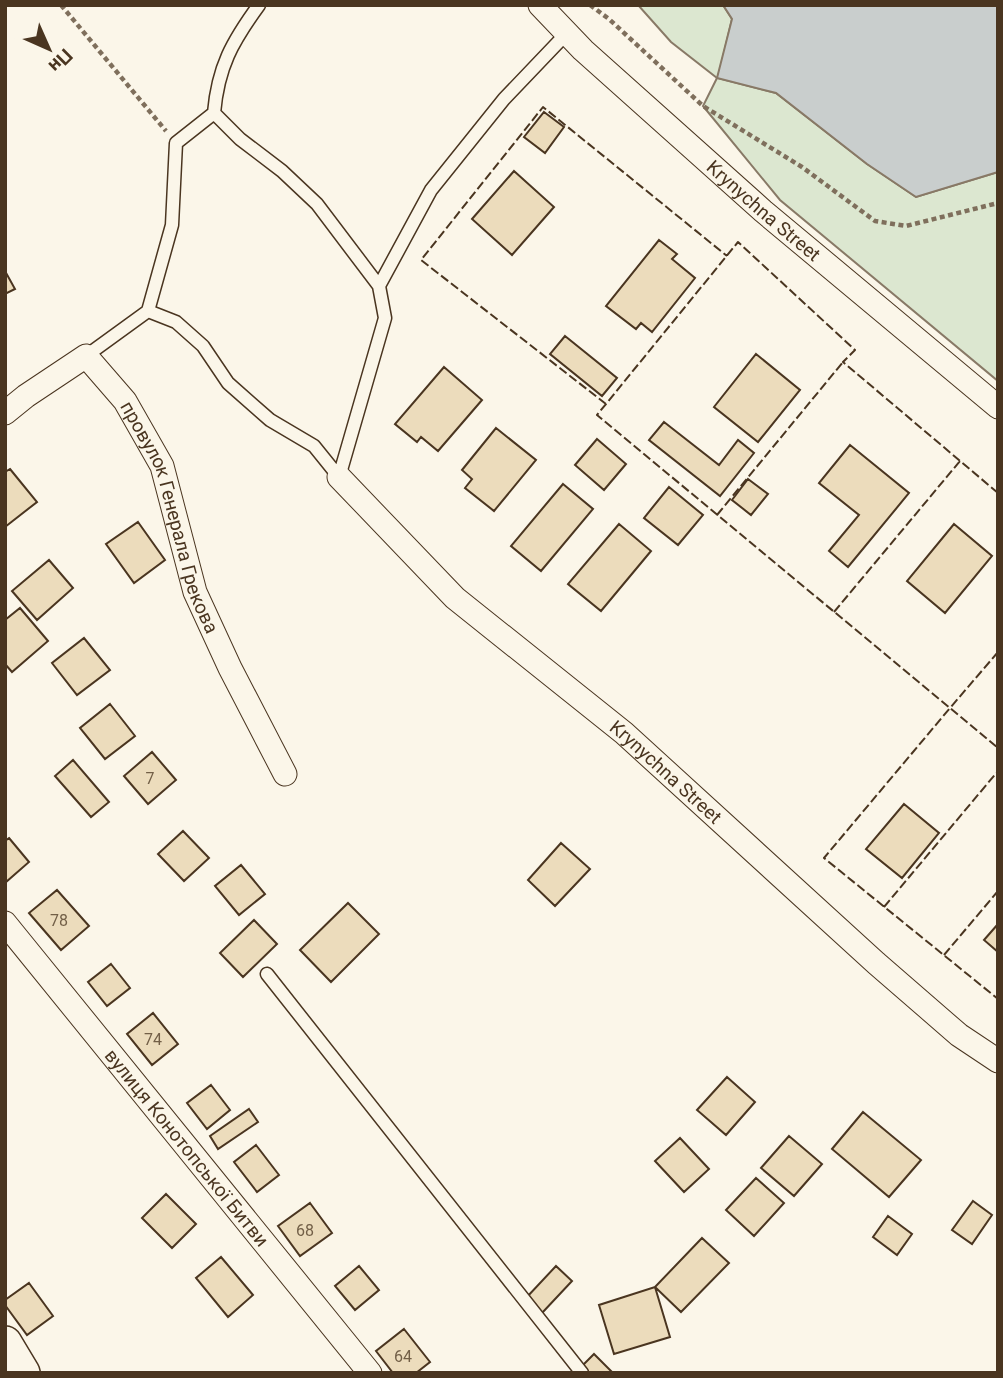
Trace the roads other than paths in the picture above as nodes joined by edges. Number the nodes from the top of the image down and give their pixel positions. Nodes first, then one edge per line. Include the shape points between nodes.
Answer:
1 (258, 5) edge
2 (540, 5) edge
3 (567, 33) junction
4 (214, 113) junction
5 (379, 286) junction
6 (148, 311) junction
7 (86, 356) junction
8 (998, 407) edge
9 (5, 413) edge
10 (339, 477) junction
11 (285, 774) dead end
12 (5, 923) edge
13 (267, 974) dead end
14 (998, 1061) edge
15 (5, 1343) edge
16 (23, 1373) edge
17 (370, 1373) edge
18 (582, 1373) edge

1 - 4 lane via 234,39 217,85
2 - 3 street, Krynychna Street
3 - 5 lane via 504,99 431,190
3 - 8 street, Krynychna Street via 763,211
4 - 5 lane via 317,204
4 - 6 lane via 176,143 172,225
5 - 10 lane via 385,318
6 - 7 lane
6 - 10 lane via 176,322 203,346 228,383 270,420 314,446
7 - 9 street
7 - 11 street, провулок Генерала Грекова via 125,401 162,466 195,592
10 - 14 street, Krynychna Street via 455,598 624,733 887,972 959,1035
12 - 17 street, вулиця Конотопської Битви
13 - 18 lane
15 - 16 main road

